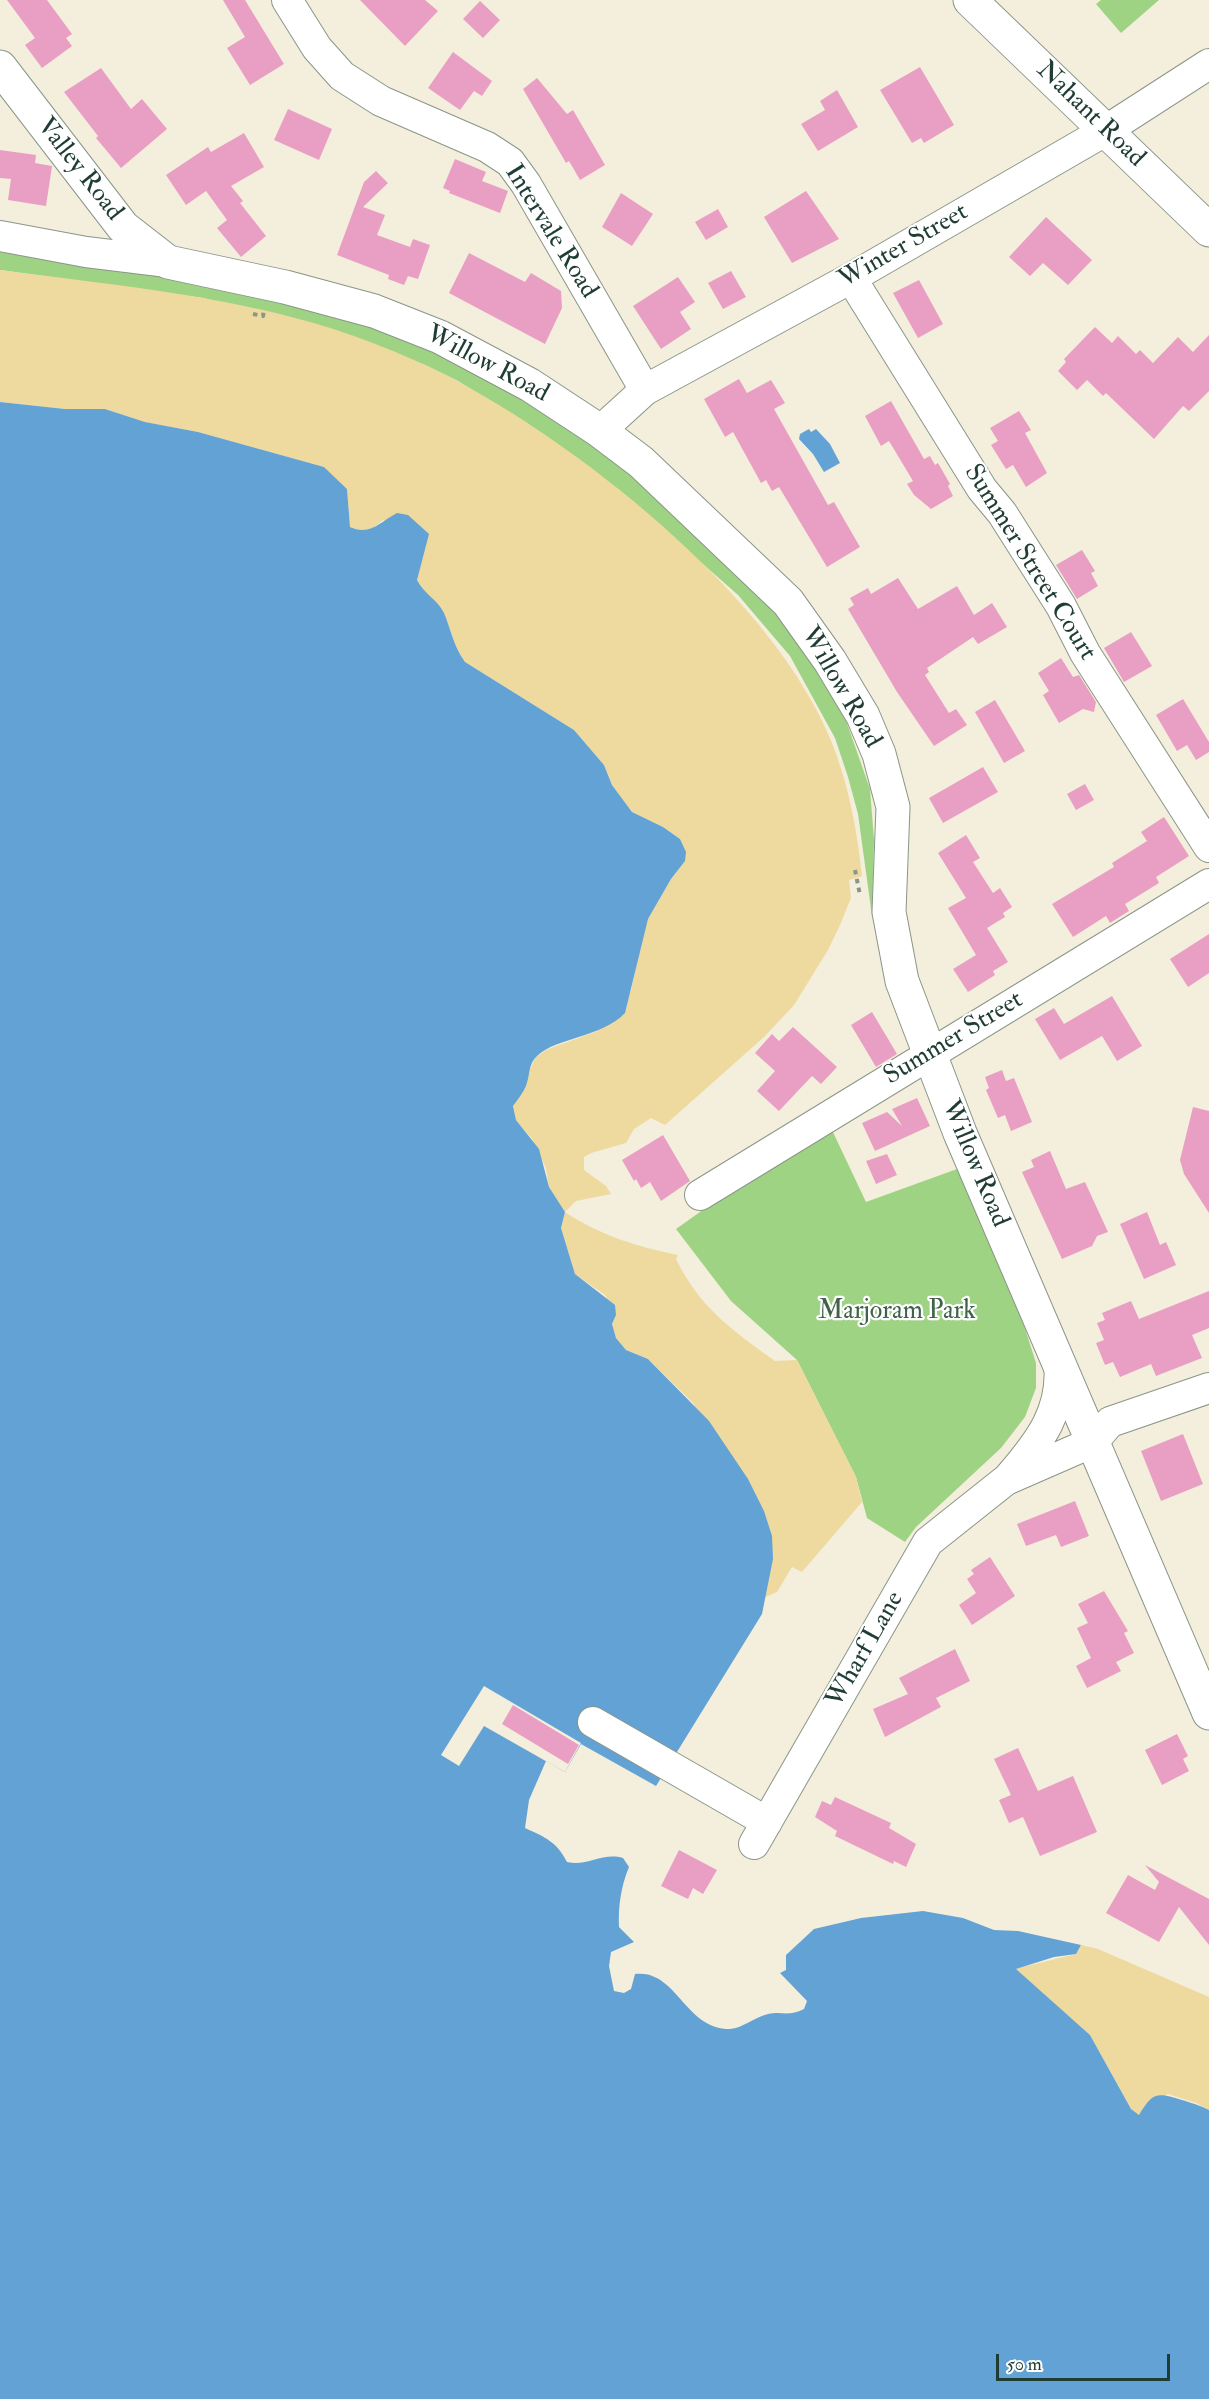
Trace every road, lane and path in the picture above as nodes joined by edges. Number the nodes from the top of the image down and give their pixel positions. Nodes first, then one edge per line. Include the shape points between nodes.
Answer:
1 (286, 0) edge
2 (970, 0) edge
3 (1209, 64) edge
4 (0, 68) edge
5 (1105, 131) junction
6 (1209, 230) edge
7 (0, 236) edge
8 (168, 262) junction
9 (850, 278) junction
10 (264, 308) dead end
11 (254, 314) dead end
12 (645, 390) junction
13 (600, 431) junction
14 (1209, 847) edge
15 (1209, 884) edge
16 (928, 1055) junction
17 (700, 1195) dead end
18 (1059, 1362) junction
19 (1209, 1388) edge
20 (1093, 1442) junction
21 (1006, 1480) junction
22 (1209, 1713) edge
23 (593, 1722) dead end

1 - 12 street, Intervale Road via 317,48 342,76 381,101 487,147 510,162
2 - 5 main road, Nahant Road
3 - 5 street, Winter Street
4 - 8 main road, Valley Road via 123,226
5 - 6 main road, Nahant Road
5 - 9 street, Winter Street
7 - 8 street, Willow Road
8 - 13 main road, Willow Road via 374,311 440,337 520,379
9 - 12 street, Winter Street
9 - 14 street, Summer Street Court via 982,489 1002,513 1061,606 1097,672
10 - 11 path via 263,316
12 - 13 street, Winter Street
13 - 16 main road, Willow Road via 641,462 788,602 863,716 879,754 893,807 889,912 902,981
15 - 16 street, Summer Street
16 - 17 street, Summer Street
16 - 18 main road, Willow Road
18 - 20 main road, Willow Road
18 - 21 street, Wharf Lane via 1058,1405 1038,1440
19 - 20 street via 1110,1422
20 - 21 street, Wharf Lane
20 - 22 main road, Willow Road
21 - 23 street, Wharf Lane via 928,1542 760,1833

